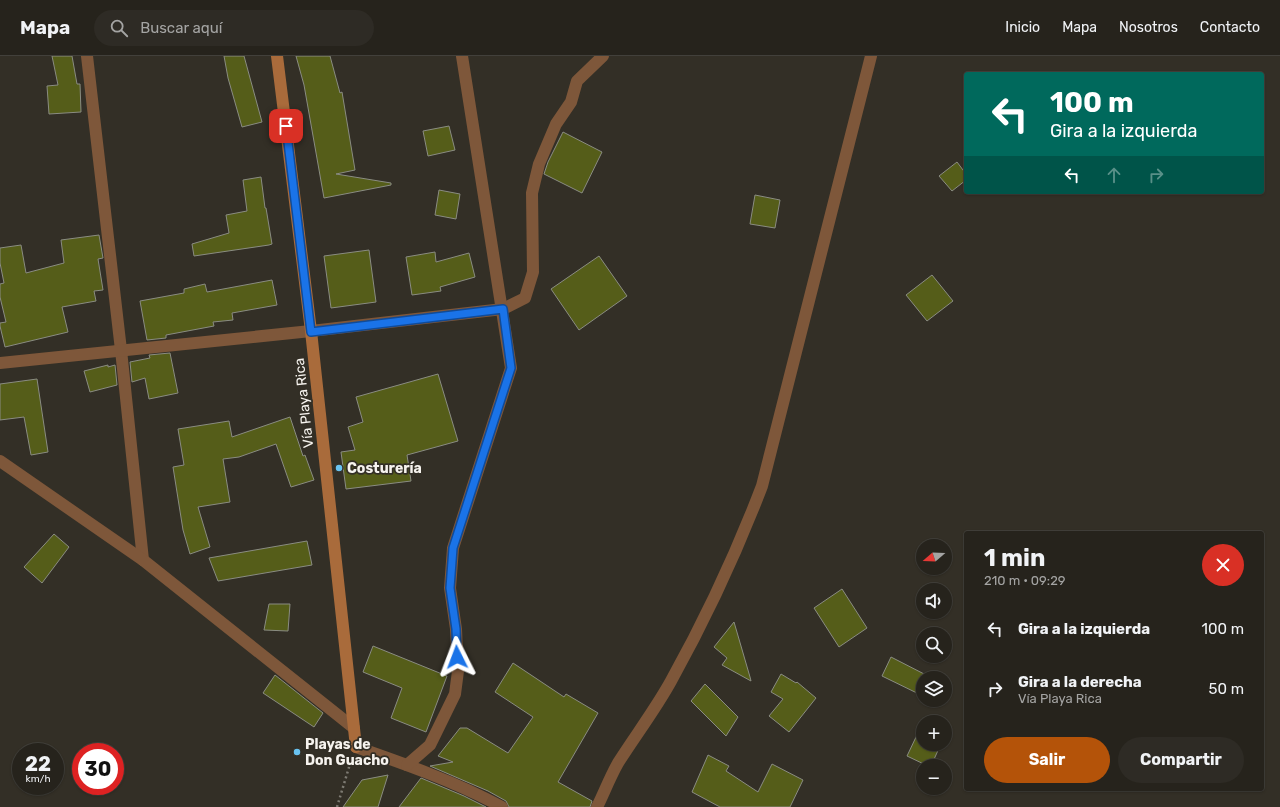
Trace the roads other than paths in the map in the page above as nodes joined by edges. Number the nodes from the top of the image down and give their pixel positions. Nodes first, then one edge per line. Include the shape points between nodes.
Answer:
1 (87, 56) edge
2 (277, 56) edge
3 (462, 56) edge
4 (603, 56) edge
5 (871, 56) edge
6 (503, 309) junction
7 (311, 332) junction
8 (121, 350) junction
9 (0, 363) edge
10 (0, 461) edge
11 (143, 560) junction
12 (354, 728) junction
13 (407, 765) junction
14 (502, 807) edge
15 (597, 807) edge

1 - 8 street
2 - 7 street, Vía Playa Rica
3 - 6 street
4 - 6 street via 577,81 571,102 556,124 539,164 532,193 533,272 525,298
5 - 15 street via 762,486 742,539 693,641 666,689 617,764
6 - 7 street
6 - 13 street via 511,368 453,548 450,588 457,643 458,670 455,694 430,745
7 - 8 street
7 - 12 street, Vía Playa Rica
8 - 9 street
8 - 11 street
10 - 11 street
11 - 12 street
12 - 13 street, Vía Playa Rica via 356,747
13 - 14 street via 480,795

